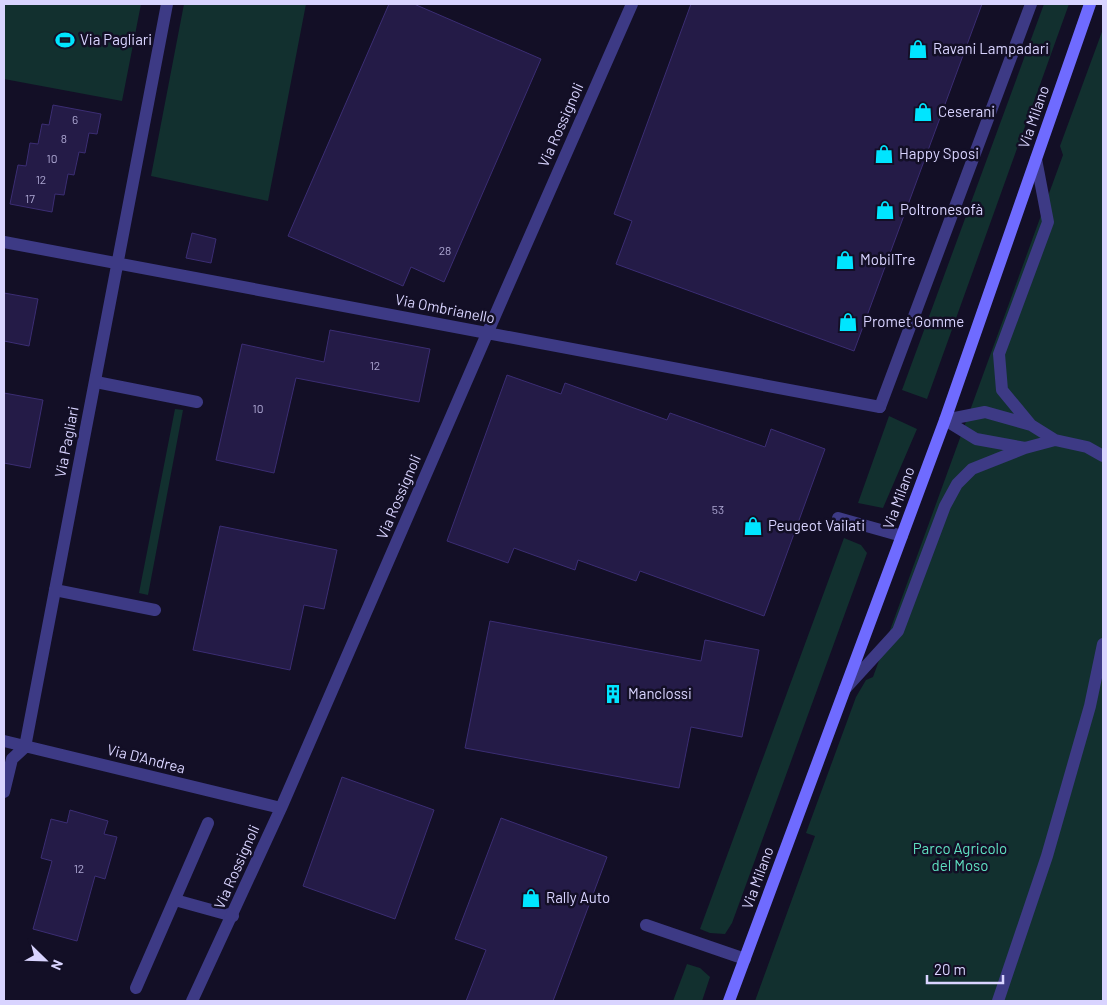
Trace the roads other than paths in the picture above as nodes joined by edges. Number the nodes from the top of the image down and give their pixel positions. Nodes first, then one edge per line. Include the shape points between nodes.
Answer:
1 (168, 4) edge
2 (632, 4) edge
3 (1031, 4) edge
4 (1090, 4) edge
5 (1036, 159) junction
6 (4, 242) edge
7 (119, 264) junction
8 (487, 334) junction
9 (96, 382) junction
10 (197, 402) dead end
11 (945, 420) junction
12 (1032, 425) junction
13 (1055, 440) junction
14 (1103, 446) edge
15 (1087, 447) junction
16 (1025, 448) junction
17 (1103, 456) edge
18 (838, 518) dead end
19 (902, 536) junction
20 (55, 590) junction
21 (155, 610) dead end
22 (1103, 644) edge
23 (845, 689) junction
24 (4, 741) edge
25 (25, 746) junction
26 (4, 792) edge
27 (281, 808) junction
28 (208, 823) dead end
29 (175, 900) junction
30 (233, 916) junction
31 (646, 925) dead end
32 (745, 959) junction
33 (136, 988) dead end
34 (192, 1001) edge
35 (729, 1001) edge
36 (998, 1001) edge

1 - 7 street, Via Pagliari
2 - 8 street, Via Rossignoli
3 - 8 street, Via Ombrianello via 880,407
4 - 5 main road, Via Milano
5 - 11 main road, Via Milano
5 - 12 street via 1048,222 999,354 1002,390
6 - 7 street, Via Ombrianello
7 - 8 street, Via Ombrianello
7 - 9 street, Via Pagliari
8 - 27 street, Via Rossignoli
9 - 10 street
9 - 20 street, Via Pagliari
11 - 12 street via 985,412
11 - 16 street via 976,439
11 - 19 main road, Via Milano
12 - 13 street
13 - 15 street
13 - 16 street
14 - 15 street
15 - 17 street
16 - 23 street via 972,469 957,484 945,506 898,631
18 - 19 street
19 - 23 main road, Via Milano
20 - 21 street
20 - 25 street, Via Pagliari
22 - 36 street via 1090,706 1047,856
23 - 32 main road, Via Milano
24 - 25 street, Via D'Andrea
25 - 26 street, Via Pagliari via 12,759
25 - 27 street, Via D'Andrea
27 - 30 street, Via Rossignoli
28 - 29 street
29 - 30 street
29 - 33 street
30 - 34 street, Via Rossignoli
31 - 32 street
32 - 35 main road, Via Milano

